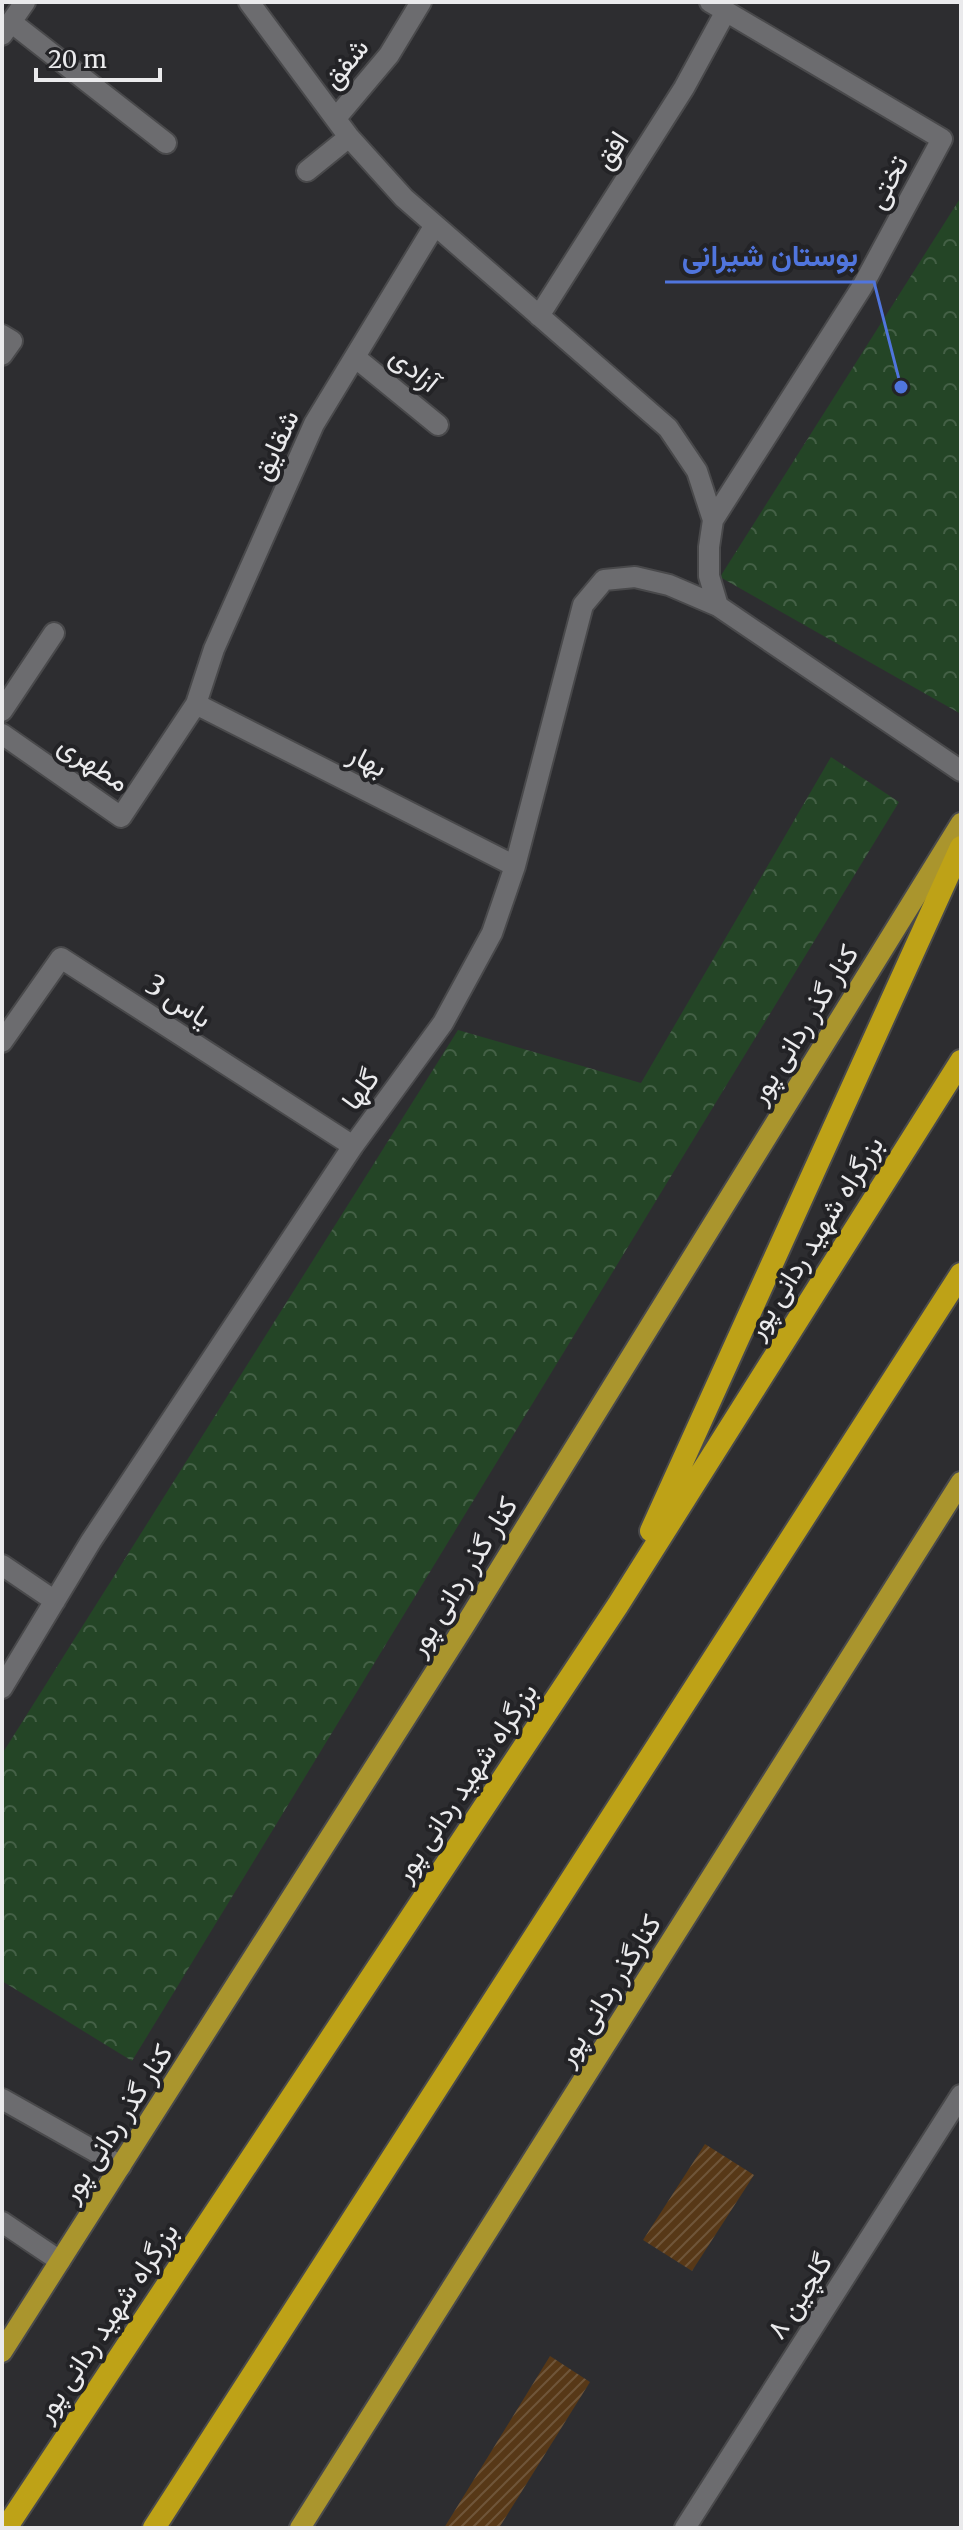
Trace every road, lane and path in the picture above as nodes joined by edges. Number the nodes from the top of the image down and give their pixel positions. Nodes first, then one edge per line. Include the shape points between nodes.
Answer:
1 (25, 2) edge
2 (249, 2) edge
3 (421, 2) edge
4 (718, 7) edge
5 (6, 28) edge
6 (336, 118) junction
7 (349, 137) junction
8 (166, 143) dead end
9 (307, 171) dead end
10 (435, 225) junction
11 (539, 316) junction
12 (2, 335) edge
13 (2, 355) edge
14 (356, 358) junction
15 (438, 425) dead end
16 (713, 520) junction
17 (718, 606) junction
18 (54, 633) dead end
19 (196, 704) junction
20 (2, 711) edge
21 (2, 734) edge
22 (961, 771) edge
23 (961, 823) edge
24 (961, 847) edge
25 (515, 866) junction
26 (2, 1042) edge
27 (961, 1061) edge
28 (353, 1146) junction
29 (961, 1274) edge
30 (961, 1482) edge
31 (2, 1565) edge
32 (55, 1601) junction
33 (618, 1605) junction
34 (2, 1688) edge
35 (961, 2095) edge
36 (2, 2099) edge
37 (121, 2166) junction
38 (2, 2222) edge
39 (60, 2261) junction
40 (2, 2352) edge
41 (6, 2528) edge
42 (154, 2528) edge
43 (300, 2528) edge
44 (685, 2528) edge

1 - 5 street
2 - 6 street, تختی
3 - 6 street, شفق via 389,55
4 - 11 street, افق via 684,88
4 - 16 street, تختی via 942,139 862,287
5 - 8 street
6 - 7 street, تختی
7 - 9 street
7 - 10 street, تختی
10 - 11 street, تختی
10 - 14 street, شقایق
11 - 16 street, تختی via 668,428 697,471
12 - 13 street via 12,341
14 - 15 street, آزادی
14 - 19 street, شقایق via 314,424 214,649
16 - 17 street, تختی via 709,576
17 - 22 street
17 - 25 street, گلها via 635,577 604,580 583,605
18 - 20 street
19 - 21 street, مطهری via 121,817
19 - 25 street, بهار
23 - 37 main road, کنار گذر ردانی پور via 457,1638
24 - 33 highway
25 - 28 street, گلها via 492,933 443,1023
26 - 28 street, یاس 3 via 61,958
27 - 33 highway, بزرگراه شهید ردانی پور
28 - 32 street, گلها
29 - 42 highway
30 - 43 main road, کنارگذر ردانی پور
31 - 32 street
32 - 34 street, گلها
33 - 41 highway, بزرگراه شهید ردانی پور
35 - 44 street, گلچین ۸
36 - 37 street
37 - 39 main road, کنار گذر ردانی پور
38 - 39 street
39 - 40 main road, کنار گذر ردانی پور

